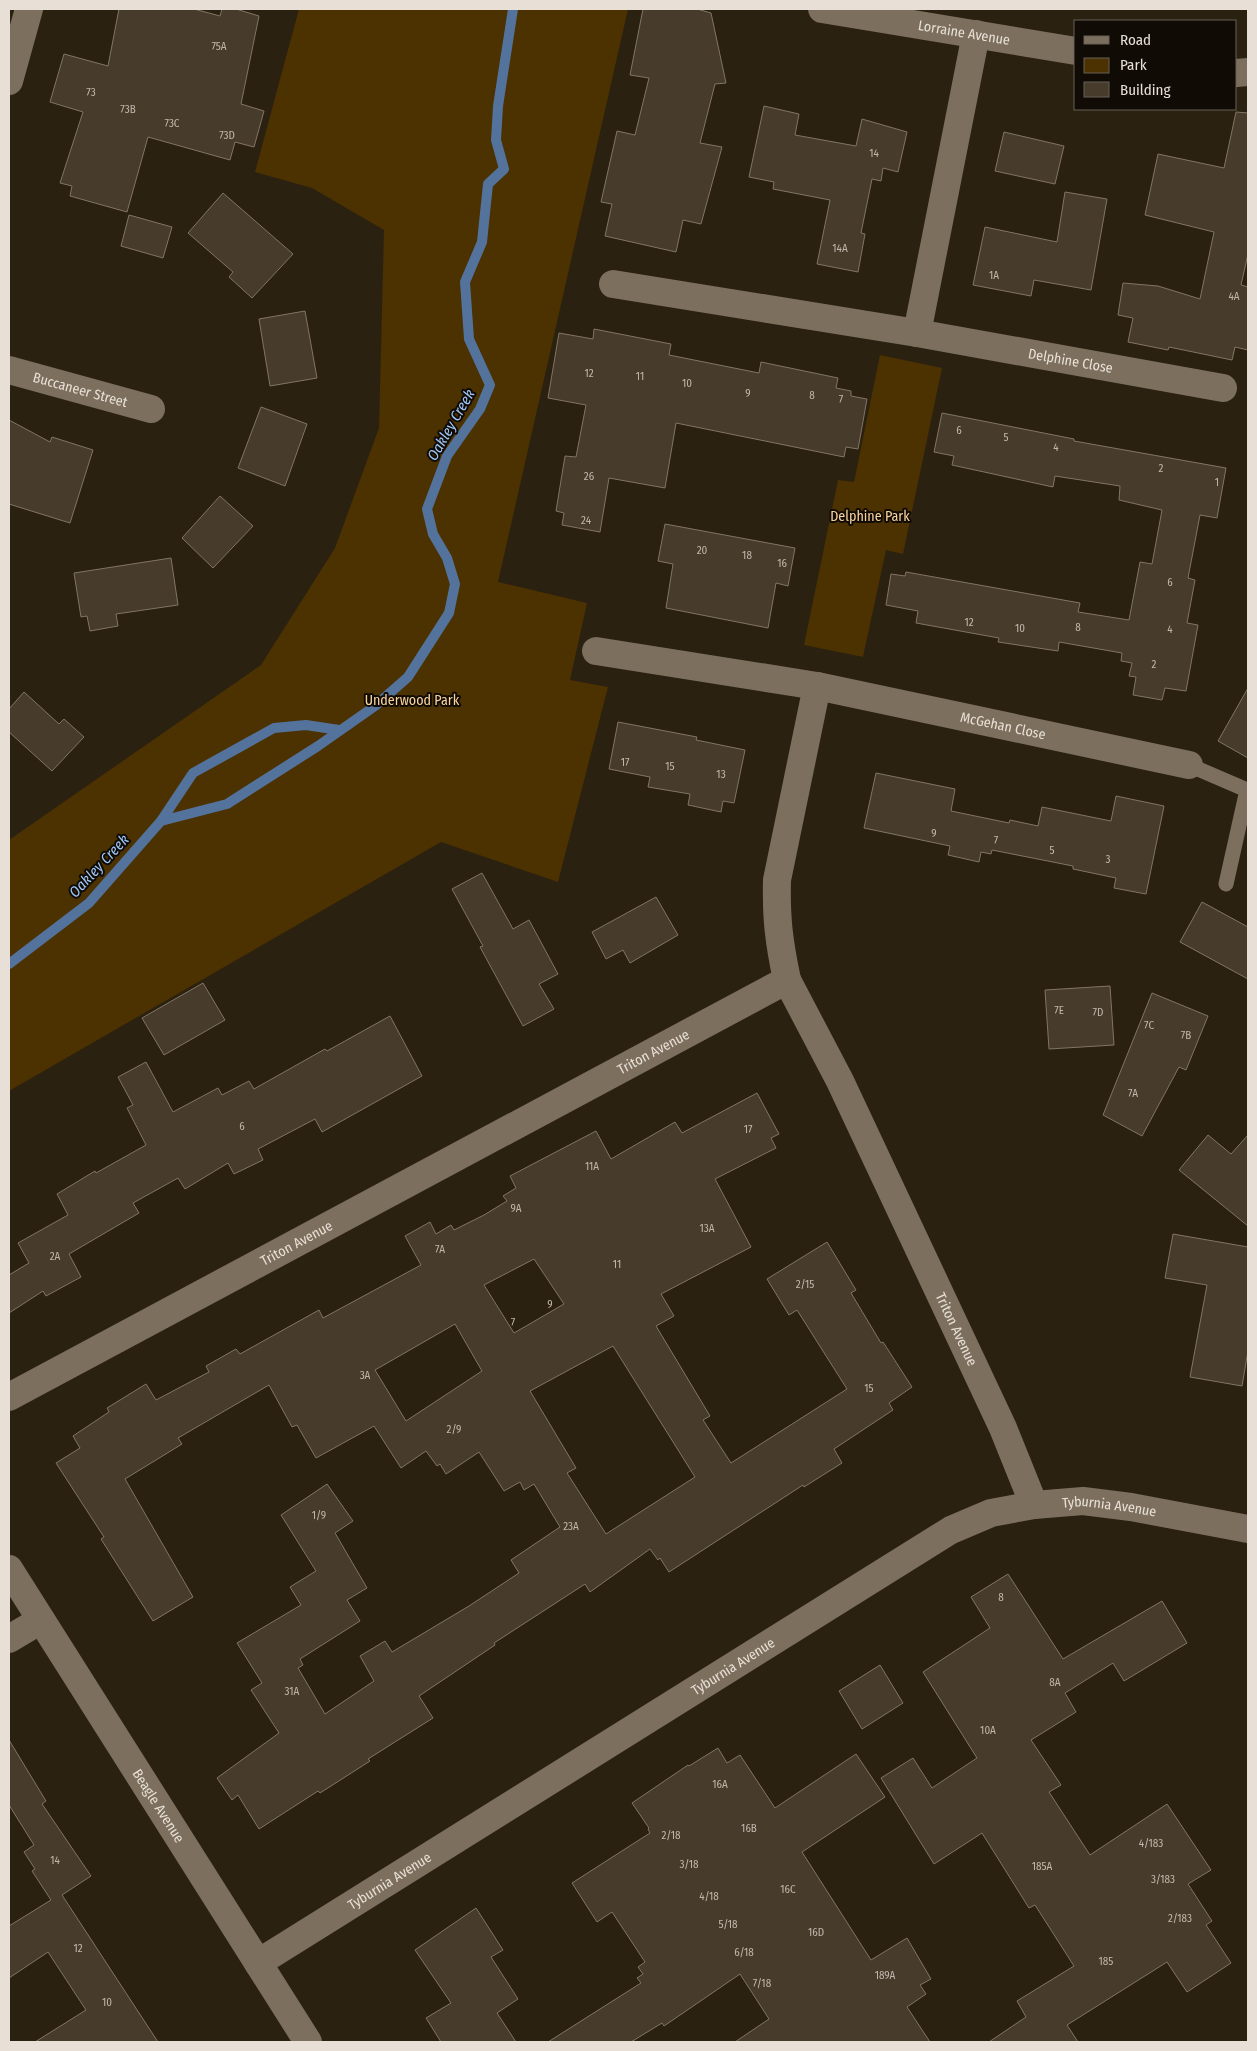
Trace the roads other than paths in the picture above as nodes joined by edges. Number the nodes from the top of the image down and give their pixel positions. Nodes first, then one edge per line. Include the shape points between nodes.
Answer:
1 (29, 9) edge
2 (822, 9) edge
3 (976, 34) junction
4 (1074, 51) edge
5 (9, 81) edge
6 (613, 284) dead end
7 (917, 333) junction
8 (9, 370) edge
9 (1223, 388) dead end
10 (151, 409) dead end
11 (596, 651) dead end
12 (817, 686) junction
13 (1189, 766) joint
14 (1226, 884) dead end
15 (787, 980) junction
16 (9, 1397) edge
17 (1034, 1505) junction
18 (1248, 1529) edge
19 (9, 1569) edge
20 (41, 1620) junction
21 (9, 1639) edge
22 (258, 1963) junction
23 (308, 2042) edge

1 - 5 street
2 - 3 street, Lorraine Avenue
3 - 4 street, Lorraine Avenue
3 - 7 street
6 - 7 street, Delphine Close
7 - 9 street, Delphine Close
8 - 10 street, Buccaneer Street
11 - 12 street, McGehan Close
12 - 13 street, McGehan Close
12 - 15 street via 777,880 778,935
13 - 14 lane via 1247,790
15 - 16 street, Triton Avenue
15 - 17 street, Triton Avenue via 849,1098 1003,1428
17 - 18 street, Tyburnia Avenue via 1083,1501
17 - 22 street, Tyburnia Avenue via 990,1514 951,1530
19 - 20 street, Beagle Avenue
20 - 21 street
20 - 22 street, Beagle Avenue
22 - 23 street, Beagle Avenue

